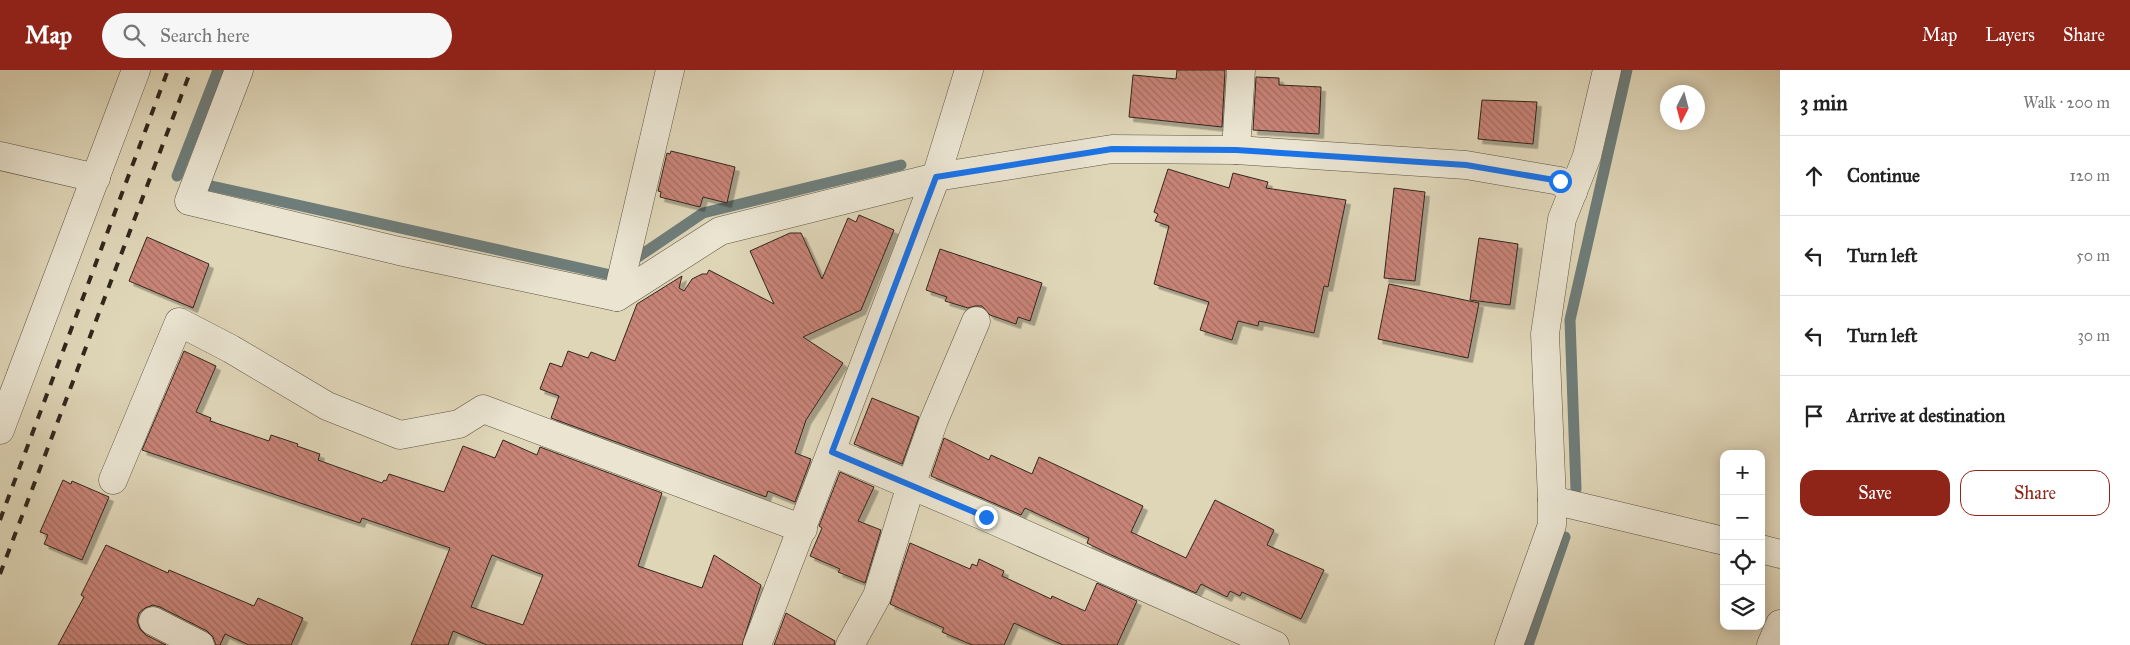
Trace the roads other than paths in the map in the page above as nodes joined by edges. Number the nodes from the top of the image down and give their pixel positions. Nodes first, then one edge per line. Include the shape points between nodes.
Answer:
1 (136, 70) edge
2 (239, 70) edge
3 (670, 70) edge
4 (968, 70) edge
5 (1241, 70) edge
6 (1607, 70) edge
7 (1236, 150) junction
8 (0, 156) edge
9 (936, 177) junction
10 (96, 178) junction
11 (1573, 192) junction
12 (617, 297) junction
13 (976, 321) dead end
14 (0, 430) edge
15 (832, 452) junction
16 (113, 480) dead end
17 (911, 486) junction
18 (1552, 500) junction
19 (803, 529) junction
20 (1720, 539) edge
21 (1765, 550) edge
22 (1780, 554) edge
23 (153, 621) dead end
24 (1780, 624) edge
25 (185, 642) edge
26 (757, 645) edge
27 (850, 645) edge
28 (1275, 645) edge
29 (1509, 645) edge
30 (1771, 645) edge

1 - 10 street
2 - 12 street via 190,201 390,249
3 - 12 street
4 - 9 street
5 - 7 street
6 - 11 street via 1587,156
7 - 9 street via 1112,149
7 - 11 street via 1466,165 1560,181
8 - 10 street
9 - 12 street via 720,231
9 - 15 street
10 - 14 street
11 - 18 street via 1562,219 1545,334
13 - 17 street via 934,420
15 - 17 street
15 - 19 street
16 - 19 street via 179,322 327,406 400,435 459,424 483,409
17 - 27 street via 877,596
17 - 28 street
18 - 20 street
18 - 29 street via 1552,525
19 - 26 street
21 - 22 street
23 - 25 street
24 - 30 street

